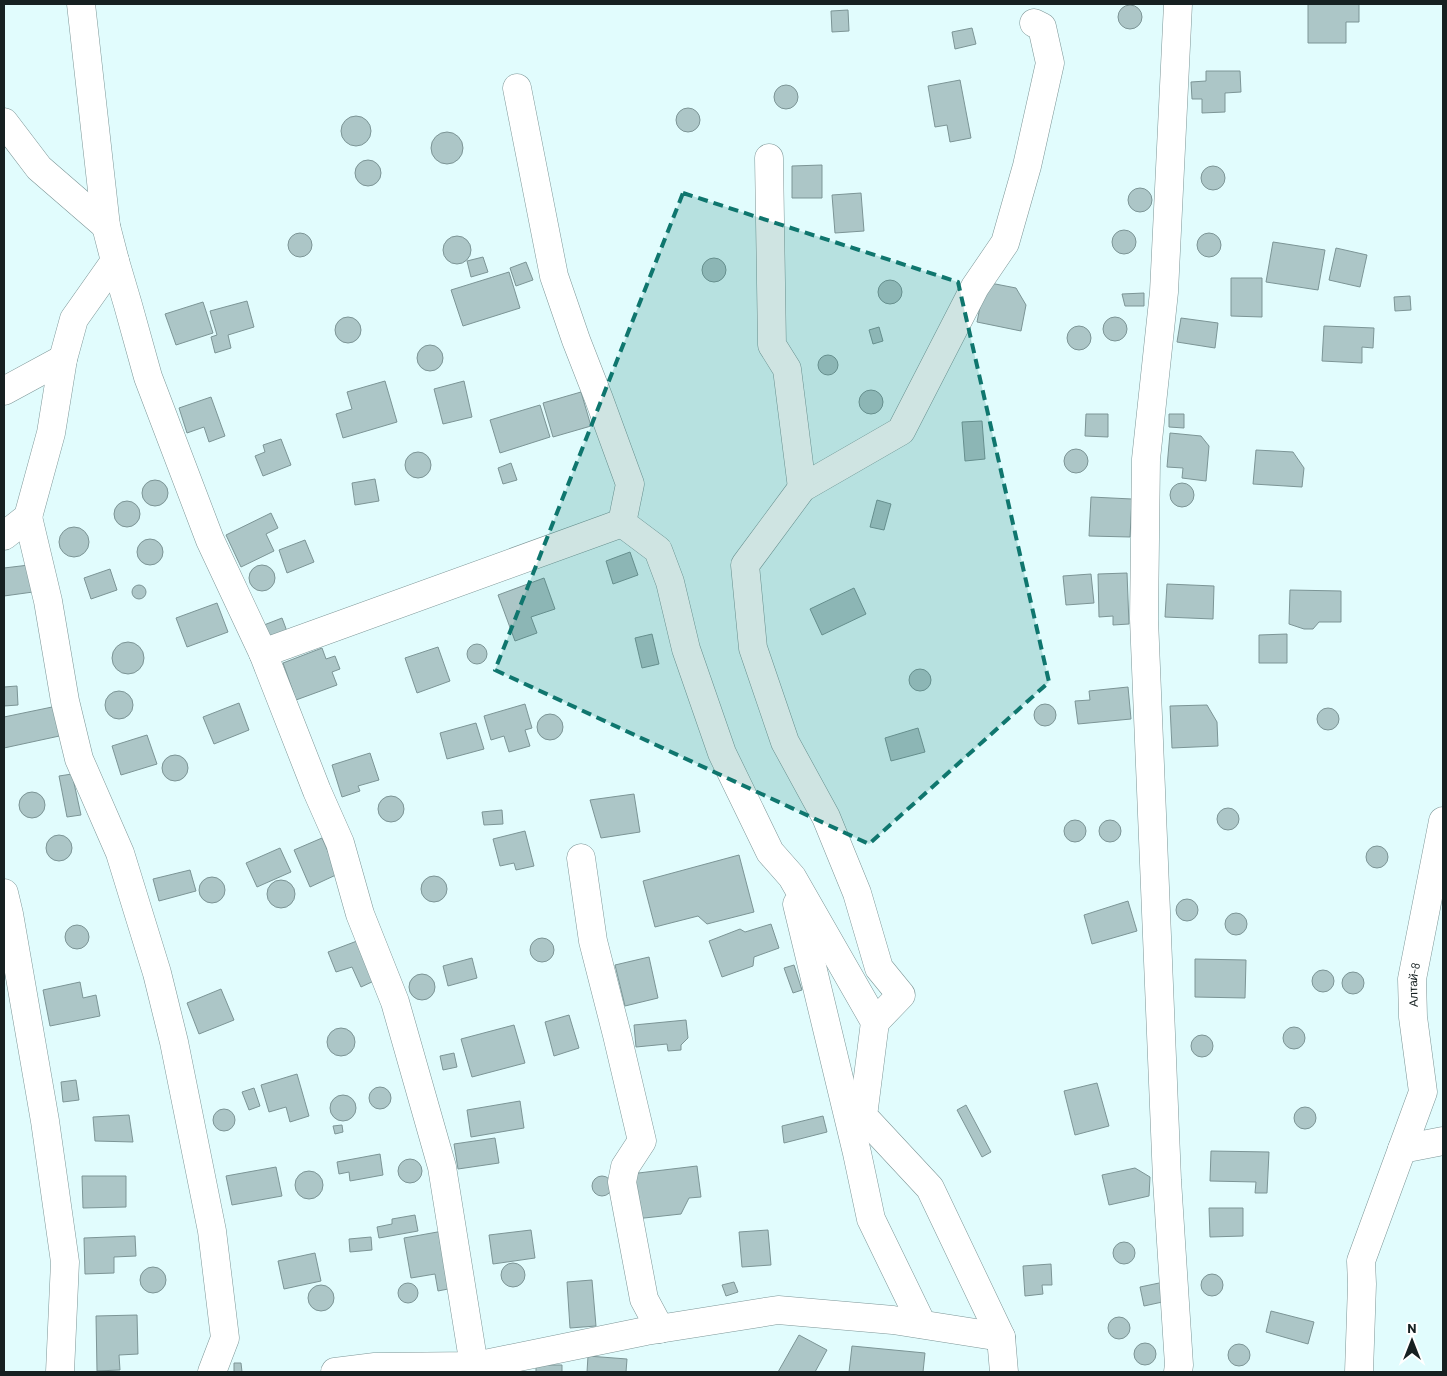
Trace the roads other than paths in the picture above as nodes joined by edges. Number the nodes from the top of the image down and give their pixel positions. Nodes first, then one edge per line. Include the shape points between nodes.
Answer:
1 (81, 4) edge
2 (1178, 4) edge
3 (1034, 23) dead end
4 (517, 88) dead end
5 (4, 122) edge
6 (769, 158) dead end
7 (106, 226) junction
8 (115, 260) junction
9 (63, 359) junction
10 (4, 391) edge
11 (802, 488) junction
12 (28, 517) junction
13 (622, 522) junction
14 (4, 536) edge
15 (263, 652) junction
16 (1443, 820) edge
17 (581, 858) dead end
18 (792, 878) junction
19 (4, 893) edge
20 (875, 1022) junction
21 (1443, 1141) edge
22 (1402, 1149) junction
23 (922, 1324) junction
24 (660, 1329) junction
25 (1001, 1337) junction
26 (475, 1369) edge
27 (60, 1372) edge
28 (212, 1372) edge
29 (335, 1372) edge
30 (1004, 1372) edge
31 (1178, 1372) edge
32 (1359, 1372) edge

1 - 7 street
2 - 31 street via 1164,292 1146,459 1144,619
3 - 11 street via 1042,27 1050,63 1027,166 1005,243 975,288 901,430
4 - 13 street via 554,276 630,484
5 - 7 street via 38,168
6 - 11 street via 772,345 787,369
7 - 8 street
8 - 9 street via 74,319
8 - 15 street via 151,386 210,540
9 - 10 street
9 - 12 street via 51,433
11 - 20 street via 746,565 753,648 785,742 826,817 857,893 880,968 901,995
12 - 14 street
12 - 28 street via 79,760 120,853 157,973 174,1042 212,1231 225,1338
13 - 15 street
13 - 18 street via 658,550 670,582 686,649 722,753 770,852
15 - 26 street via 316,791 340,843 360,914 395,1002 442,1167
16 - 22 street, Алтай-8 via 1412,979 1413,1017 1423,1092
17 - 24 street via 593,941 642,1141 625,1167 622,1182 644,1299
18 - 20 street
18 - 23 street via 871,1219
19 - 27 street via 45,1121 65,1262
20 - 25 street via 863,1116 930,1188
21 - 22 street
22 - 32 street, Алтай-8 via 1361,1261
23 - 24 street via 778,1310
23 - 25 street
24 - 26 street
25 - 30 street
26 - 29 street via 376,1367

